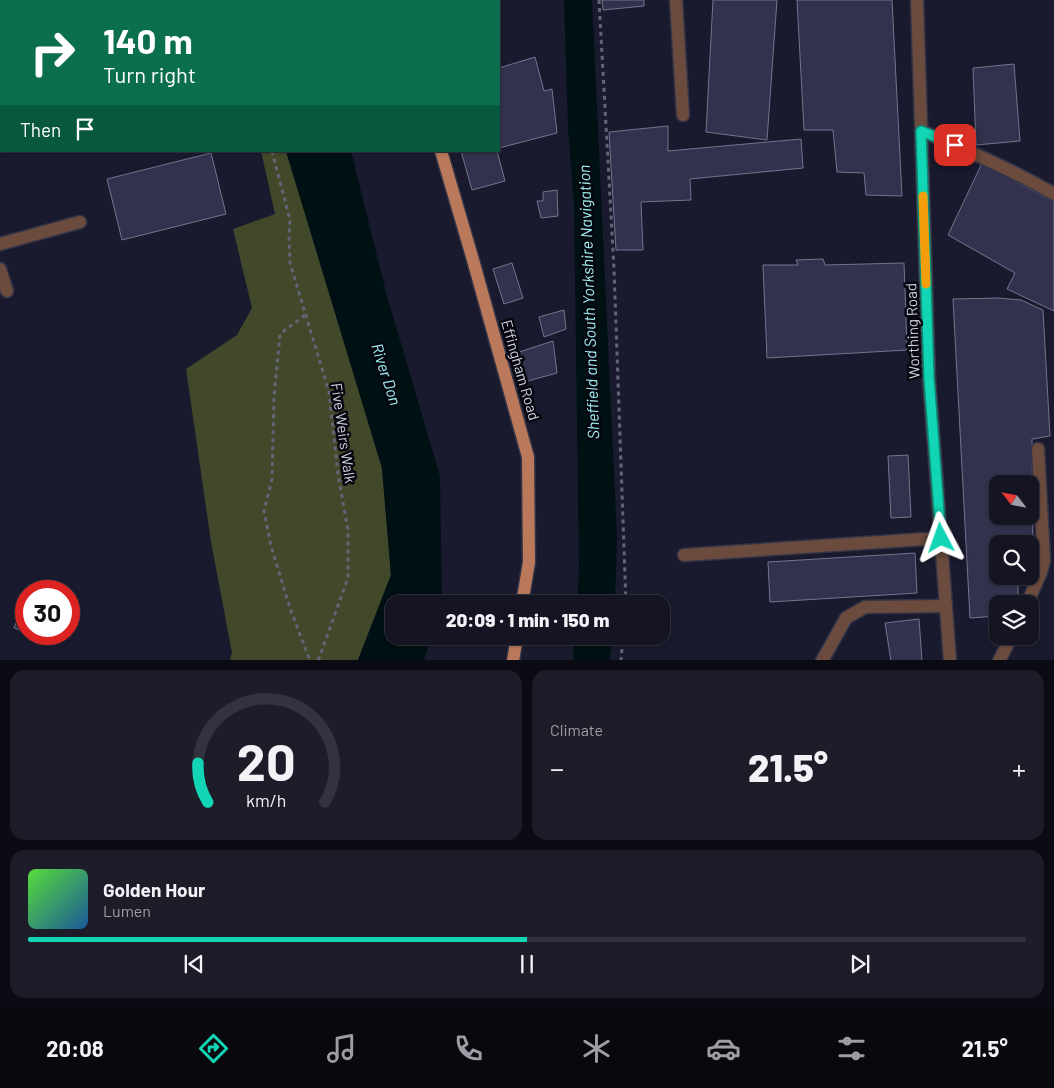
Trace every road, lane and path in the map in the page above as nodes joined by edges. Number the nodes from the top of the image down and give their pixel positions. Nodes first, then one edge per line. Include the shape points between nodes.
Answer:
1 (599, 0) edge
2 (676, 0) edge
3 (917, 0) edge
4 (683, 115) dead end
5 (921, 131) junction
6 (272, 152) edge
7 (441, 152) edge
8 (1054, 194) edge
9 (80, 222) dead end
10 (0, 244) edge
11 (0, 269) edge
12 (7, 291) dead end
13 (305, 315) junction
14 (1038, 450) dead end
15 (941, 538) junction
16 (684, 555) dead end
17 (524, 595) edge
18 (626, 595) edge
19 (1031, 595) edge
20 (946, 606) junction
21 (516, 645) edge
22 (622, 645) edge
23 (1007, 645) edge
24 (310, 660) edge
25 (318, 660) edge
26 (513, 660) edge
27 (621, 660) edge
28 (822, 660) edge
29 (950, 660) edge
30 (999, 660) edge

1 - 18 path via 614,269
2 - 4 street
3 - 5 street, Worthing Road
5 - 8 street via 973,152
5 - 15 street, Worthing Road via 929,378
6 - 13 path, Five Weirs Walk via 290,220 290,263
7 - 17 main road, Effingham Road via 528,457 529,562
9 - 10 street
11 - 12 street
13 - 24 path via 280,334 274,397 272,479 264,511 290,608
13 - 25 path, Five Weirs Walk via 330,392 338,475 348,530 348,578
14 - 19 street via 1044,560
15 - 16 street
15 - 20 street, Worthing Road
20 - 28 street via 865,608 846,618
20 - 29 street, Worthing Road
21 - 26 main road
22 - 27 path
23 - 30 street

